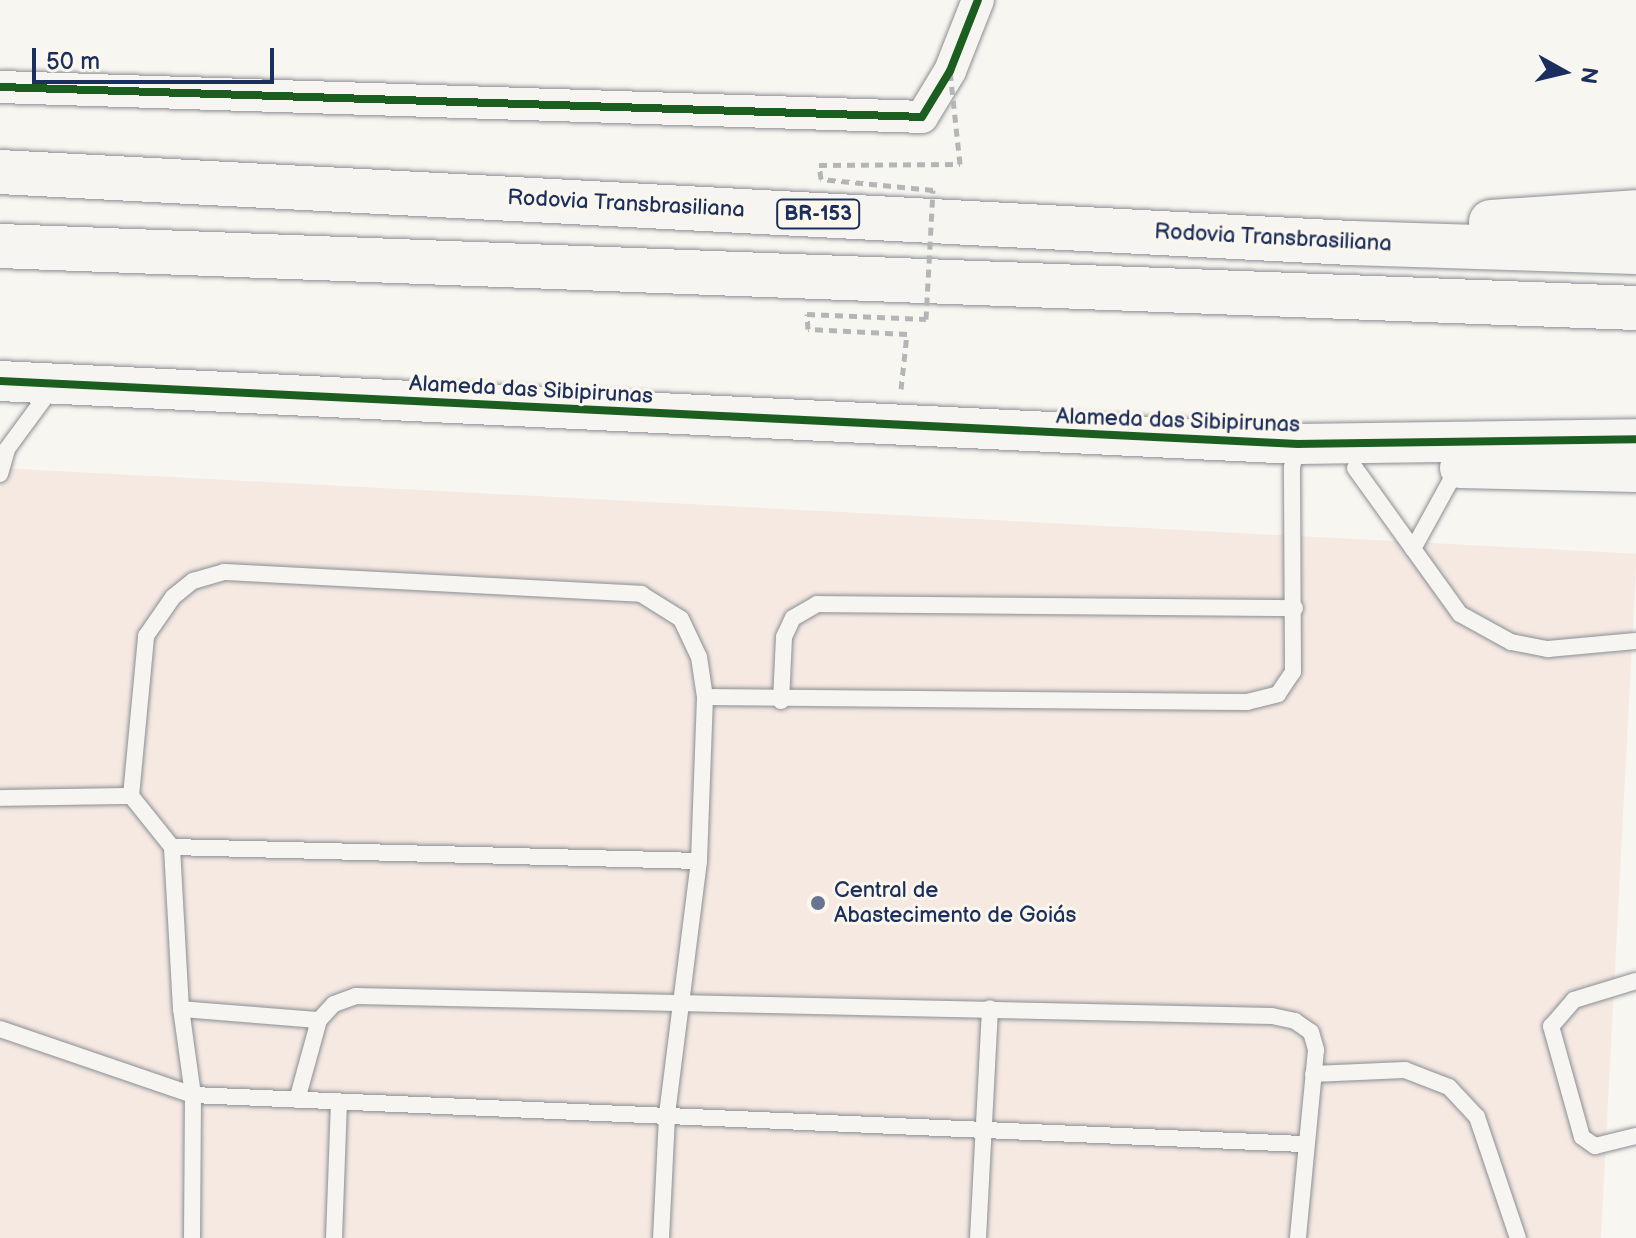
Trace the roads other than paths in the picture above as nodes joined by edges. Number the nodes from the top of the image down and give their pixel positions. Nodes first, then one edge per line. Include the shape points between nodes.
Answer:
1 (978, 0) edge
2 (0, 87) edge
3 (0, 157) edge
4 (20, 173) edge
5 (1636, 212) edge
6 (1351, 243) junction
7 (0, 246) edge
8 (1636, 252) edge
9 (1636, 308) edge
10 (0, 381) edge
11 (56, 383) junction
12 (1636, 439) edge
13 (1295, 456) junction
14 (1458, 467) junction
15 (1355, 468) junction
16 (1636, 472) edge
17 (0, 474) edge
18 (1413, 549) junction
19 (1295, 608) junction
20 (1636, 641) edge
21 (705, 697) junction
22 (781, 701) junction
23 (131, 796) junction
24 (0, 798) edge
25 (172, 847) junction
26 (699, 861) junction
27 (1636, 981) edge
28 (681, 999) junction
29 (990, 1008) junction
30 (181, 1009) junction
31 (319, 1020) junction
32 (0, 1029) edge
33 (1313, 1074) junction
34 (193, 1095) junction
35 (297, 1100) junction
36 (339, 1102) junction
37 (667, 1116) junction
38 (983, 1130) junction
39 (1636, 1136) edge
40 (1303, 1144) junction
41 (192, 1238) edge
42 (334, 1238) edge
43 (661, 1238) edge
44 (978, 1238) edge
45 (1298, 1238) edge
46 (1518, 1238) edge

1 - 2 street via 950,71 922,117
3 - 4 street
4 - 6 highway, Rodovia Transbrasiliana / BR-153
5 - 6 highway via 1401,226
6 - 8 highway, Rodovia Transbrasiliana / BR-153
7 - 9 highway
10 - 11 street, Alameda das Sibipirunas
11 - 13 street, Alameda das Sibipirunas via 1209,441
11 - 17 lane via 7,449
12 - 13 street, Alameda das Sibipirunas
13 - 15 street, Alameda das Sibipirunas
13 - 19 lane
14 - 15 street, Alameda das Sibipirunas
14 - 16 street, Alameda das Sibipirunas
14 - 18 lane
15 - 18 lane
18 - 20 lane via 1460,614 1511,642 1548,649
19 - 22 lane via 1293,672 1278,694 1247,702
19 - 22 lane via 817,604 793,618 784,637
21 - 22 lane
21 - 23 lane via 699,657 681,619 641,594 224,572 193,581 156,615 146,636
21 - 26 lane
23 - 24 lane
23 - 25 lane
25 - 26 lane
25 - 30 lane
26 - 28 lane
27 - 39 lane via 1574,1000 1551,1026 1582,1137 1595,1146
28 - 29 lane
28 - 31 lane via 356,996 334,1004
28 - 37 lane
29 - 33 lane via 1272,1016 1295,1021 1311,1032 1316,1050
29 - 38 lane
30 - 31 lane
30 - 34 lane
31 - 35 lane
32 - 34 lane
33 - 40 lane
33 - 46 lane via 1405,1070 1449,1087 1477,1117
34 - 35 lane
34 - 41 lane
35 - 36 lane
36 - 37 lane
36 - 42 lane
37 - 38 lane
37 - 43 lane
38 - 40 lane
38 - 44 lane
40 - 45 lane

